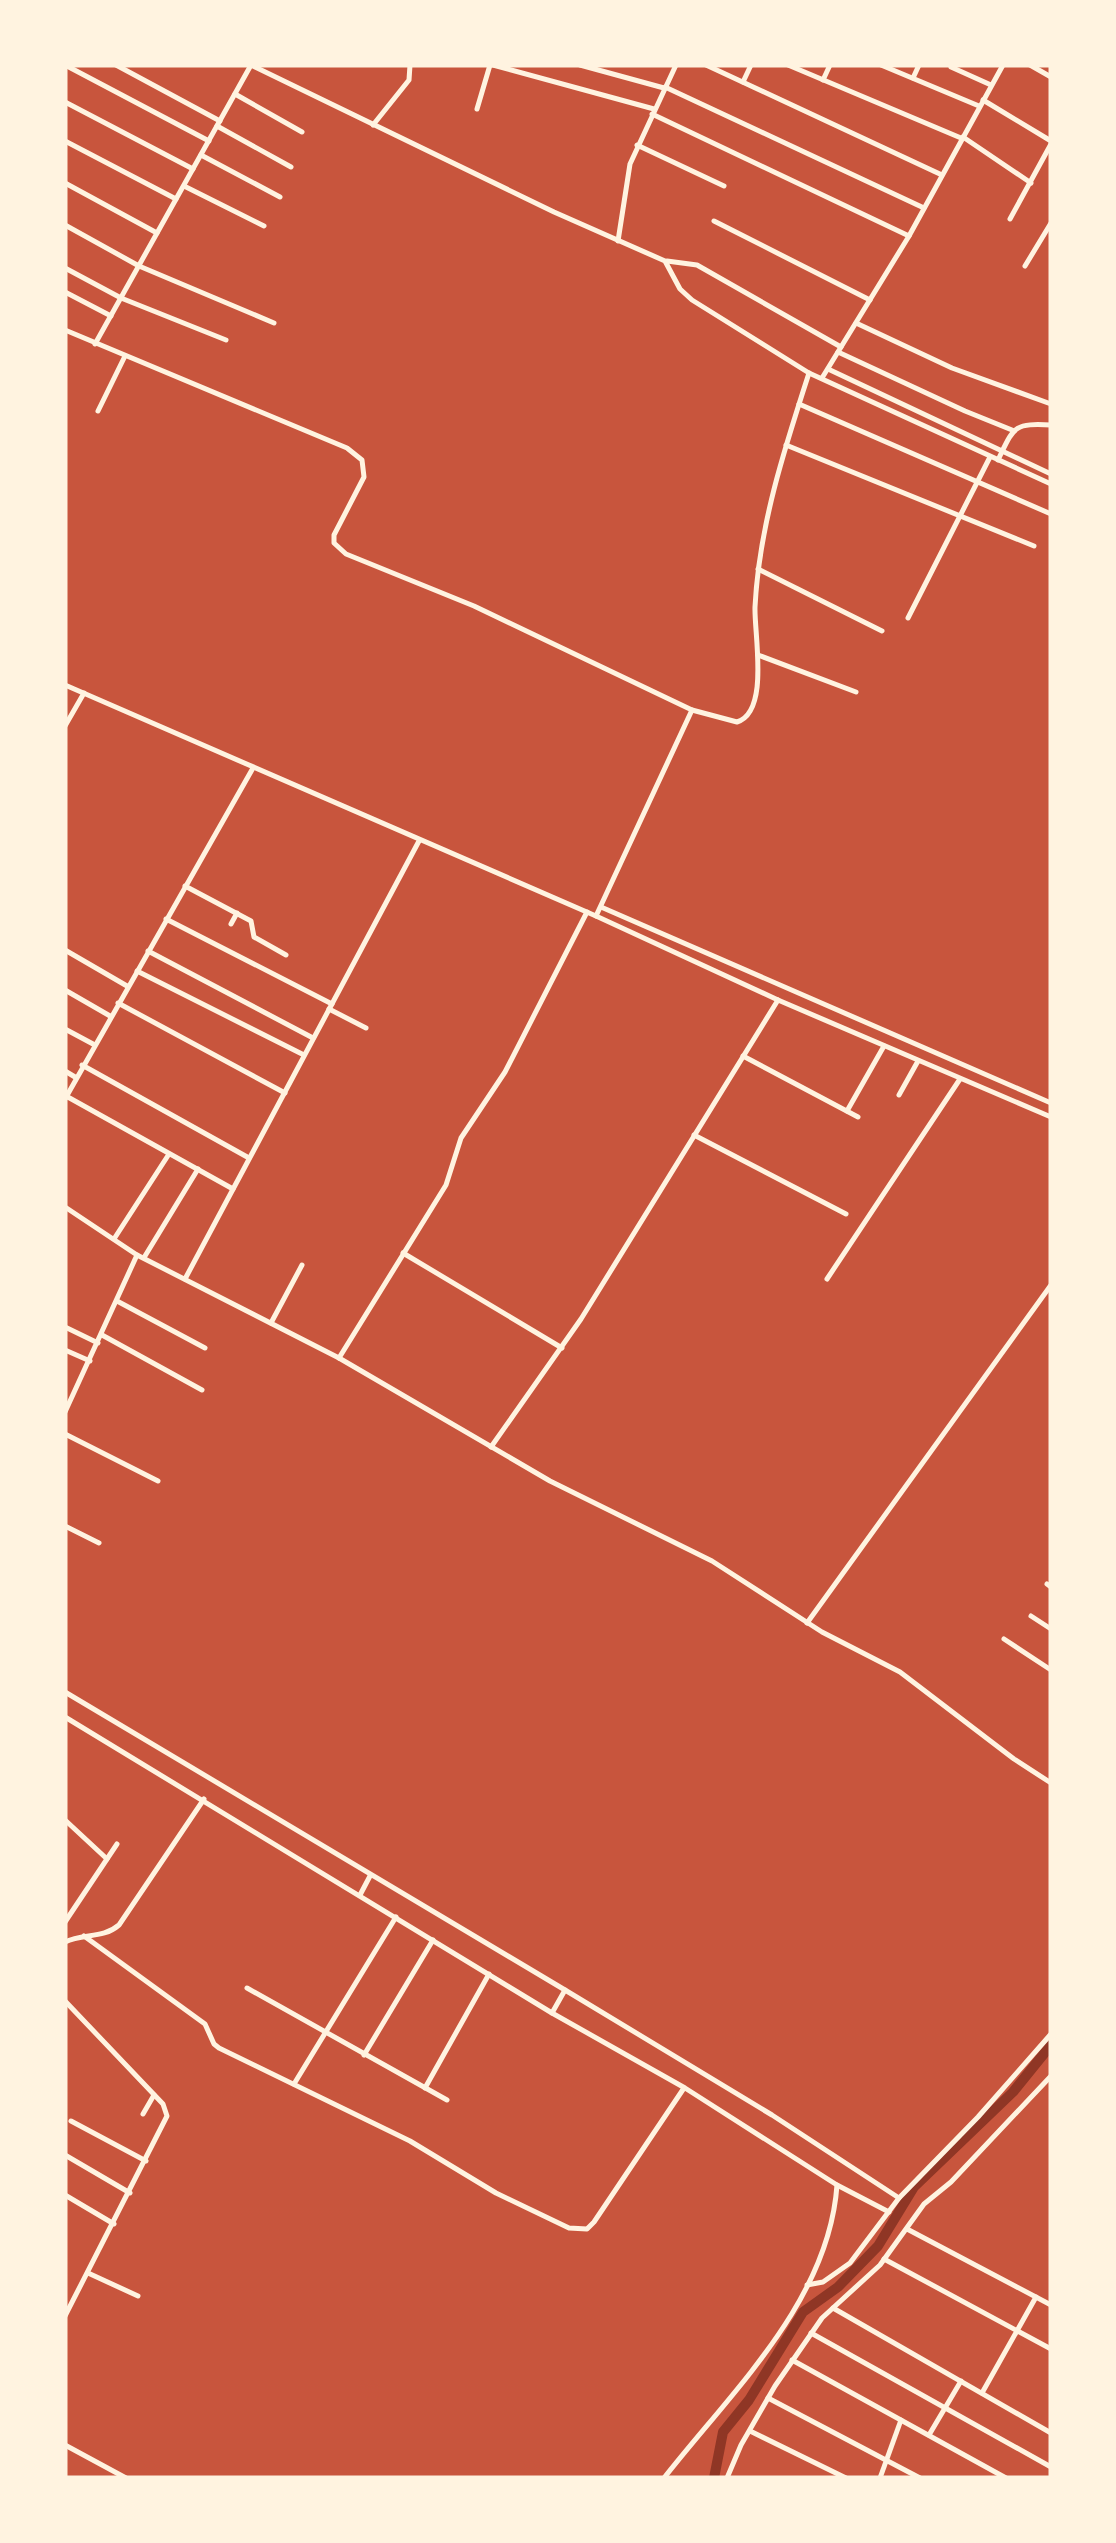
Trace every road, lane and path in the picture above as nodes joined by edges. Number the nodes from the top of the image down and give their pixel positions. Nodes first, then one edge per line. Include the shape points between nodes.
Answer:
1 (65, 65) edge
2 (116, 65) edge
3 (251, 65) edge
4 (410, 65) edge
5 (492, 65) edge
6 (580, 65) edge
7 (676, 65) edge
8 (706, 65) edge
9 (751, 65) edge
10 (788, 65) edge
11 (830, 65) edge
12 (881, 65) edge
13 (919, 65) edge
14 (1004, 65) edge
15 (1030, 65) edge
16 (951, 67) edge
17 (723, 68) edge
18 (1051, 77) edge
19 (913, 78) junction
20 (823, 80) junction
21 (743, 82) junction
22 (991, 85) junction
23 (664, 88) junction
24 (234, 94) junction
25 (65, 102) edge
26 (981, 103) junction
27 (478, 109) dead end
28 (653, 112) junction
29 (218, 124) junction
30 (373, 125) junction
31 (302, 132) dead end
32 (961, 137) junction
33 (65, 140) edge
34 (209, 140) junction
35 (1051, 143) edge
36 (637, 146) junction
37 (201, 155) junction
38 (291, 168) dead end
39 (193, 169) junction
40 (942, 174) junction
41 (65, 182) edge
42 (1031, 182) junction
43 (184, 186) junction
44 (724, 186) dead end
45 (280, 197) dead end
46 (176, 199) junction
47 (924, 208) junction
48 (1010, 219) dead end
49 (714, 221) dead end
50 (1051, 223) edge
51 (65, 226) edge
52 (264, 226) dead end
53 (157, 233) junction
54 (909, 236) junction
55 (618, 241) junction
56 (665, 261) junction
57 (139, 266) junction
58 (1025, 266) dead end
59 (65, 268) edge
60 (65, 292) edge
61 (121, 298) junction
62 (870, 300) junction
63 (111, 316) junction
64 (856, 322) junction
65 (274, 323) dead end
66 (65, 330) edge
67 (226, 340) dead end
68 (95, 344) junction
69 (840, 349) junction
70 (125, 356) junction
71 (828, 368) junction
72 (808, 374) junction
73 (821, 379) junction
74 (799, 404) junction
75 (1051, 404) edge
76 (98, 411) dead end
77 (1051, 425) edge
78 (1012, 430) junction
79 (786, 445) junction
80 (1002, 451) junction
81 (990, 456) junction
82 (998, 460) junction
83 (1051, 474) edge
84 (978, 482) junction
85 (1051, 484) edge
86 (1051, 514) edge
87 (960, 516) junction
88 (1034, 546) dead end
89 (758, 569) junction
90 (908, 618) dead end
91 (882, 631) dead end
92 (758, 654) junction
93 (65, 685) edge
94 (856, 692) dead end
95 (84, 693) junction
96 (692, 710) junction
97 (65, 726) edge
98 (252, 768) junction
99 (419, 841) junction
100 (185, 886) junction
101 (601, 907) junction
102 (586, 912) junction
103 (236, 913) junction
104 (596, 916) junction
105 (166, 919) junction
106 (231, 924) dead end
107 (65, 950) edge
108 (148, 951) junction
109 (286, 955) dead end
110 (136, 971) junction
111 (128, 986) junction
112 (65, 990) edge
113 (778, 1000) junction
114 (118, 1003) junction
115 (331, 1007) junction
116 (110, 1016) junction
117 (366, 1028) dead end
118 (65, 1029) edge
119 (314, 1039) junction
120 (94, 1045) junction
121 (884, 1046) junction
122 (304, 1056) junction
123 (742, 1056) junction
124 (918, 1061) junction
125 (82, 1065) junction
126 (65, 1072) edge
127 (75, 1078) junction
128 (960, 1079) junction
129 (284, 1093) junction
130 (899, 1095) dead end
131 (66, 1098) edge
132 (1051, 1103) edge
133 (847, 1111) junction
134 (858, 1117) dead end
135 (1051, 1117) edge
136 (694, 1135) junction
137 (169, 1153) junction
138 (250, 1158) junction
139 (198, 1169) junction
140 (233, 1189) junction
141 (65, 1207) edge
142 (846, 1214) dead end
143 (114, 1239) junction
144 (403, 1253) junction
145 (141, 1256) junction
146 (302, 1265) dead end
147 (185, 1279) junction
148 (827, 1279) dead end
149 (1051, 1285) edge
150 (116, 1301) junction
151 (271, 1323) junction
152 (65, 1327) edge
153 (102, 1335) junction
154 (98, 1343) junction
155 (205, 1348) dead end
156 (562, 1348) junction
157 (65, 1350) edge
158 (339, 1358) junction
159 (90, 1361) junction
160 (202, 1390) dead end
161 (65, 1392) edge
162 (73, 1396) junction
163 (65, 1412) edge
164 (65, 1434) edge
165 (491, 1447) junction
166 (158, 1480) dead end
167 (65, 1526) edge
168 (100, 1543) dead end
169 (1031, 1616) dead end
170 (806, 1623) junction
171 (1051, 1629) edge
172 (1004, 1639) dead end
173 (1051, 1670) edge
174 (65, 1692) edge
175 (65, 1717) edge
176 (1051, 1782) edge
177 (204, 1800) junction
178 (65, 1820) edge
179 (117, 1844) dead end
180 (107, 1859) junction
181 (370, 1876) junction
182 (360, 1895) junction
183 (67, 1915) edge
184 (396, 1917) junction
185 (84, 1936) junction
186 (433, 1940) junction
187 (65, 1942) edge
188 (490, 1974) junction
189 (247, 1988) dead end
190 (565, 1990) junction
191 (65, 2002) edge
192 (552, 2013) junction
193 (324, 2034) junction
194 (1051, 2034) edge
195 (364, 2055) junction
196 (1051, 2076) edge
197 (294, 2084) junction
198 (425, 2088) junction
199 (684, 2088) junction
200 (154, 2095) junction
201 (447, 2100) dead end
202 (142, 2114) dead end
203 (70, 2120) dead end
204 (65, 2155) edge
205 (146, 2161) junction
206 (837, 2184) junction
207 (130, 2193) junction
208 (65, 2195) edge
209 (900, 2198) junction
210 (889, 2212) junction
211 (114, 2224) junction
212 (907, 2229) junction
213 (884, 2259) junction
214 (88, 2272) junction
215 (807, 2286) junction
216 (138, 2296) dead end
217 (1036, 2297) junction
218 (1051, 2305) edge
219 (833, 2308) junction
220 (65, 2316) edge
221 (1018, 2331) junction
222 (810, 2333) junction
223 (1051, 2349) edge
224 (792, 2360) junction
225 (962, 2381) junction
226 (982, 2393) junction
227 (768, 2398) junction
228 (945, 2408) junction
229 (901, 2420) junction
230 (750, 2430) junction
231 (1051, 2433) edge
232 (928, 2435) junction
233 (65, 2446) edge
234 (885, 2460) junction
235 (1051, 2467) edge
236 (126, 2478) edge
237 (664, 2478) edge
238 (727, 2478) edge
239 (846, 2478) edge
240 (880, 2478) edge
241 (920, 2478) edge
242 (1006, 2478) edge

1 - 34 street
2 - 29 street
3 - 24 street
3 - 30 street
4 - 30 street via 409,80
5 - 27 street
5 - 28 street
6 - 23 street
7 - 23 street
8 - 17 street
9 - 21 street
10 - 20 street
11 - 20 street
12 - 19 street
13 - 19 street
14 - 22 street
15 - 18 street
16 - 22 street
17 - 21 street
19 - 26 street
20 - 32 street
21 - 40 street
22 - 26 street
23 - 28 street
23 - 47 street
24 - 29 street
24 - 31 street
25 - 39 street
26 - 32 street
26 - 35 street
28 - 36 street
28 - 54 street
29 - 34 street
29 - 38 street
30 - 55 street
32 - 40 street
32 - 42 street
33 - 46 street
34 - 37 street
35 - 42 street
36 - 44 street
36 - 55 street
37 - 39 street
37 - 45 street
39 - 43 street
40 - 47 street
41 - 53 street
42 - 48 street
43 - 46 street
43 - 52 street
46 - 53 street
47 - 54 street
49 - 62 street
50 - 58 street
51 - 57 street
53 - 57 street
54 - 62 street
55 - 56 street
56 - 69 street via 696,265
56 - 72 street via 692,300
57 - 61 street
57 - 65 street
59 - 61 street
60 - 63 street
61 - 63 street
61 - 67 street
62 - 64 street
63 - 68 street
64 - 69 street
64 - 75 street via 952,368
66 - 68 street
68 - 70 street
69 - 71 street
69 - 78 street
70 - 76 street
70 - 96 street via 348,448 362,460 364,477 334,535 346,554 474,606
71 - 73 street
71 - 80 street
72 - 73 street
72 - 74 street
73 - 81 street
74 - 79 street
74 - 84 street
77 - 78 street
78 - 80 street
79 - 87 street
79 - 89 street
80 - 82 street
80 - 83 street
81 - 82 street
81 - 84 street
82 - 85 street
84 - 86 street
84 - 87 street
87 - 88 street
87 - 90 street
89 - 91 street
89 - 92 street
92 - 94 street
92 - 96 street via 752,710 744,720
93 - 95 street
95 - 97 street
95 - 98 street
96 - 101 street
98 - 99 street
98 - 100 street
99 - 102 street
99 - 115 street
100 - 103 street
100 - 105 street
101 - 104 street
101 - 132 street
102 - 104 street
102 - 144 street via 505,1072 461,1138 446,1185
103 - 106 street
103 - 109 street via 252,920 254,937
104 - 113 street
105 - 108 street
105 - 115 street
107 - 111 street
108 - 110 street
108 - 119 street
110 - 111 street
110 - 122 street
111 - 114 street
112 - 116 street
113 - 121 street
113 - 123 street
114 - 116 street
114 - 129 street
115 - 117 street
115 - 119 street
116 - 120 street
118 - 120 street
119 - 122 street
120 - 125 street
121 - 124 street
121 - 133 street
122 - 129 street
123 - 133 street
123 - 136 street
124 - 128 street
124 - 130 street
125 - 127 street
125 - 138 street
126 - 127 street
127 - 131 street
128 - 135 street
128 - 148 street
129 - 138 street
131 - 137 street
133 - 134 street
136 - 142 street
136 - 156 street
137 - 139 street
137 - 143 street
138 - 140 street
139 - 140 street
139 - 145 street
140 - 147 street
141 - 143 street
143 - 145 street
144 - 156 street
144 - 158 street
145 - 147 street
145 - 150 street
146 - 151 street
147 - 151 street
149 - 170 street
150 - 153 street
150 - 155 street
151 - 158 street
152 - 154 street
153 - 154 street
153 - 160 street
154 - 159 street
156 - 165 street
157 - 159 street
158 - 165 street
159 - 162 street
161 - 162 street
162 - 163 street
164 - 166 street
165 - 170 street via 712,1561
167 - 168 street
169 - 171 street
170 - 176 street via 900,1672
172 - 173 street
174 - 181 street
175 - 177 street
177 - 182 street
177 - 185 street via 119,1924 104,1935
178 - 180 street
179 - 180 street
180 - 183 street
181 - 182 street
181 - 190 street
182 - 184 street
184 - 186 street
184 - 193 street
185 - 187 street
185 - 197 street via 205,2024 214,2044
186 - 188 street
186 - 195 street
188 - 192 street
188 - 198 street
189 - 193 street
190 - 192 street
190 - 209 street
191 - 200 street
192 - 199 street
193 - 195 street
193 - 197 street
194 - 209 street
195 - 198 street
196 - 212 street
197 - 199 street via 580,2230 594,2222
198 - 201 street
199 - 206 street
200 - 202 street
200 - 205 street via 168,2116
203 - 205 street
204 - 207 street
205 - 207 street
206 - 210 street
206 - 215 street via 830,2230
207 - 211 street
208 - 211 street
209 - 210 street
210 - 215 street via 850,2263
211 - 214 street
212 - 213 street
212 - 217 street
213 - 219 street
213 - 221 street
214 - 216 street
214 - 220 street
215 - 237 street via 741,2385
217 - 218 street
217 - 221 street
219 - 222 street
219 - 225 street
221 - 223 street
221 - 226 street
222 - 224 street
222 - 228 street
224 - 227 street
224 - 229 street
225 - 226 street
225 - 228 street
226 - 231 street
227 - 230 street
227 - 234 street
228 - 232 street
228 - 235 street
229 - 232 street
229 - 234 street
230 - 238 street
230 - 239 street
232 - 242 street
233 - 236 street
234 - 240 street
234 - 241 street

